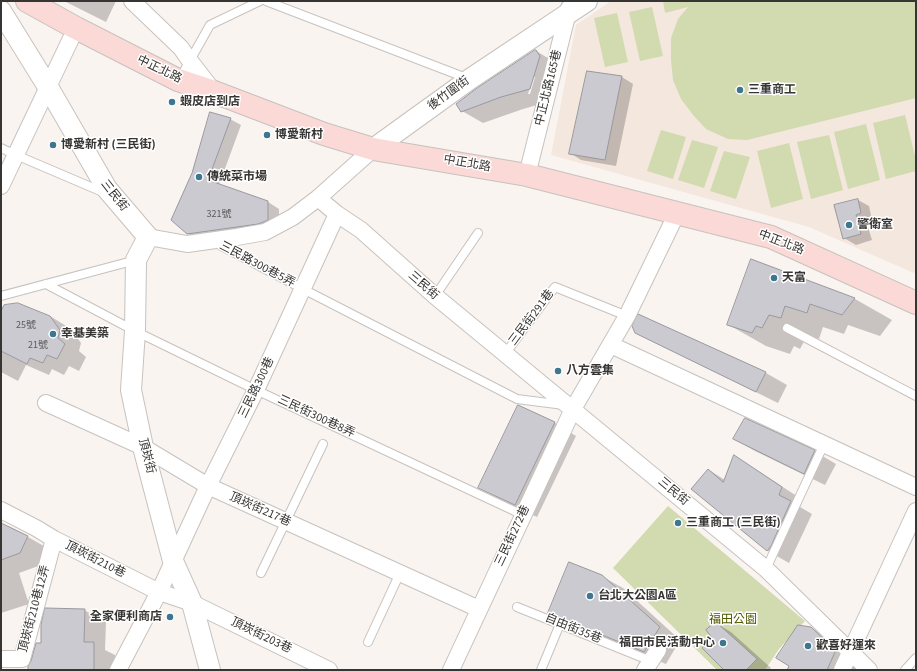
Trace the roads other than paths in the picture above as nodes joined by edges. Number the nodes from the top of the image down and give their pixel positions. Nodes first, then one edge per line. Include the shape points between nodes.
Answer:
1 (27, 1) edge
2 (132, 1) edge
3 (260, 1) edge
4 (266, 1) edge
5 (587, 1) edge
6 (569, 8) edge
7 (1, 11) edge
8 (76, 28) junction
9 (190, 61) junction
10 (470, 79) junction
11 (178, 80) junction
12 (48, 87) junction
13 (214, 92) junction
14 (1, 148) edge
15 (373, 149) junction
16 (16, 155) junction
17 (527, 175) junction
18 (1, 186) edge
19 (114, 197) junction
20 (318, 198) junction
21 (677, 213) junction
22 (337, 214) junction
23 (478, 232) dead end
24 (148, 237) junction
25 (211, 241) junction
26 (136, 260) junction
27 (46, 284) junction
28 (302, 289) junction
29 (1, 296) edge
30 (435, 296) junction
31 (916, 303) edge
32 (628, 316) junction
33 (787, 328) dead end
34 (135, 331) junction
35 (611, 345) junction
36 (505, 354) junction
37 (256, 390) junction
38 (916, 396) edge
39 (46, 403) dead end
40 (571, 408) junction
41 (323, 444) dead end
42 (824, 444) junction
43 (143, 447) junction
44 (208, 486) junction
45 (916, 487) edge
46 (1, 510) edge
47 (916, 511) edge
48 (523, 515) junction
49 (285, 521) junction
50 (54, 539) junction
51 (173, 561) junction
52 (766, 569) junction
53 (261, 573) dead end
54 (400, 573) junction
55 (159, 592) junction
56 (192, 603) junction
57 (517, 607) dead end
58 (479, 609) junction
59 (560, 624) junction
60 (368, 642) dead end
61 (851, 652) junction
62 (916, 658) edge
63 (1, 659) edge
64 (651, 660) edge
65 (22, 665) edge
66 (453, 667) edge
67 (118, 670) edge
68 (210, 670) edge
69 (329, 670) edge
70 (541, 670) edge
71 (842, 670) edge
72 (869, 670) edge
73 (905, 670) edge

1 - 8 main road, 中正北路
2 - 9 street via 181,48
3 - 9 lane via 210,25
4 - 10 lane
5 - 6 street, 後竹圍街
6 - 10 street, 後竹圍街
6 - 17 street, 中正北路165巷
7 - 12 street, 三民街
8 - 11 main road, 中正北路
8 - 12 street
9 - 11 lane
9 - 13 street
10 - 15 street, 後竹圍街
11 - 13 main road, 中正北路
12 - 16 street
12 - 19 street, 三民街
13 - 15 main road, 中正北路 via 324,134
14 - 16 lane
15 - 17 main road, 中正北路
15 - 20 street, 後竹圍街
16 - 18 street
16 - 19 lane
17 - 21 main road, 中正北路
19 - 24 street, 三民街
20 - 22 street, 三民街
20 - 25 street via 293,217 265,232
21 - 31 main road, 中正北路 via 771,237
21 - 32 street, 三民街272巷
22 - 28 street, 三民路300巷
22 - 30 street, 三民街 via 361,230
23 - 30 lane
24 - 25 street via 187,244
24 - 26 street, 頂崁街
25 - 28 lane, 三民路300巷5弄
26 - 27 lane
26 - 34 street, 頂崁街
27 - 29 lane
27 - 34 lane, 三民街300巷8弄
28 - 37 street, 三民路300巷
28 - 40 lane, 三民路300巷5弄 via 517,399
30 - 36 street, 三民街
32 - 35 street, 三民街272巷
32 - 36 lane, 三民街291巷 via 555,287
33 - 38 lane
34 - 37 lane, 三民街300巷8弄
34 - 43 street, 頂崁街 via 131,390
35 - 40 street, 三民街272巷
35 - 42 street
36 - 40 street, 三民街
37 - 44 street, 三民路300巷
37 - 48 lane, 三民街300巷8弄
39 - 43 street, 頂崁街217巷
40 - 48 street, 三民街272巷
40 - 52 street, 三民街
41 - 49 lane
42 - 45 street
42 - 52 lane
43 - 44 street, 頂崁街217巷
43 - 51 street, 頂崁街
44 - 49 street, 頂崁街217巷
44 - 51 street, 三民路300巷
46 - 50 street, 頂崁街210巷
47 - 61 street
48 - 58 street, 三民街272巷
49 - 53 lane
49 - 54 street, 頂崁街217巷
50 - 55 street, 頂崁街210巷
50 - 65 street, 頂崁街210巷12弄
51 - 55 street, 三民路300巷
51 - 56 street, 頂崁街
52 - 61 street, 三民街
54 - 58 street, 頂崁街217巷
54 - 60 lane
55 - 56 street, 頂崁街210巷
55 - 67 street, 三民路300巷
56 - 68 street, 頂崁街
56 - 69 street, 頂崁街203巷
57 - 59 lane, 自由街35巷
58 - 66 street, 三民街272巷
59 - 64 lane, 自由街35巷
59 - 70 lane
61 - 71 street
61 - 72 street, 三民街
62 - 73 lane
63 - 65 street, 頂崁街210巷12弄

